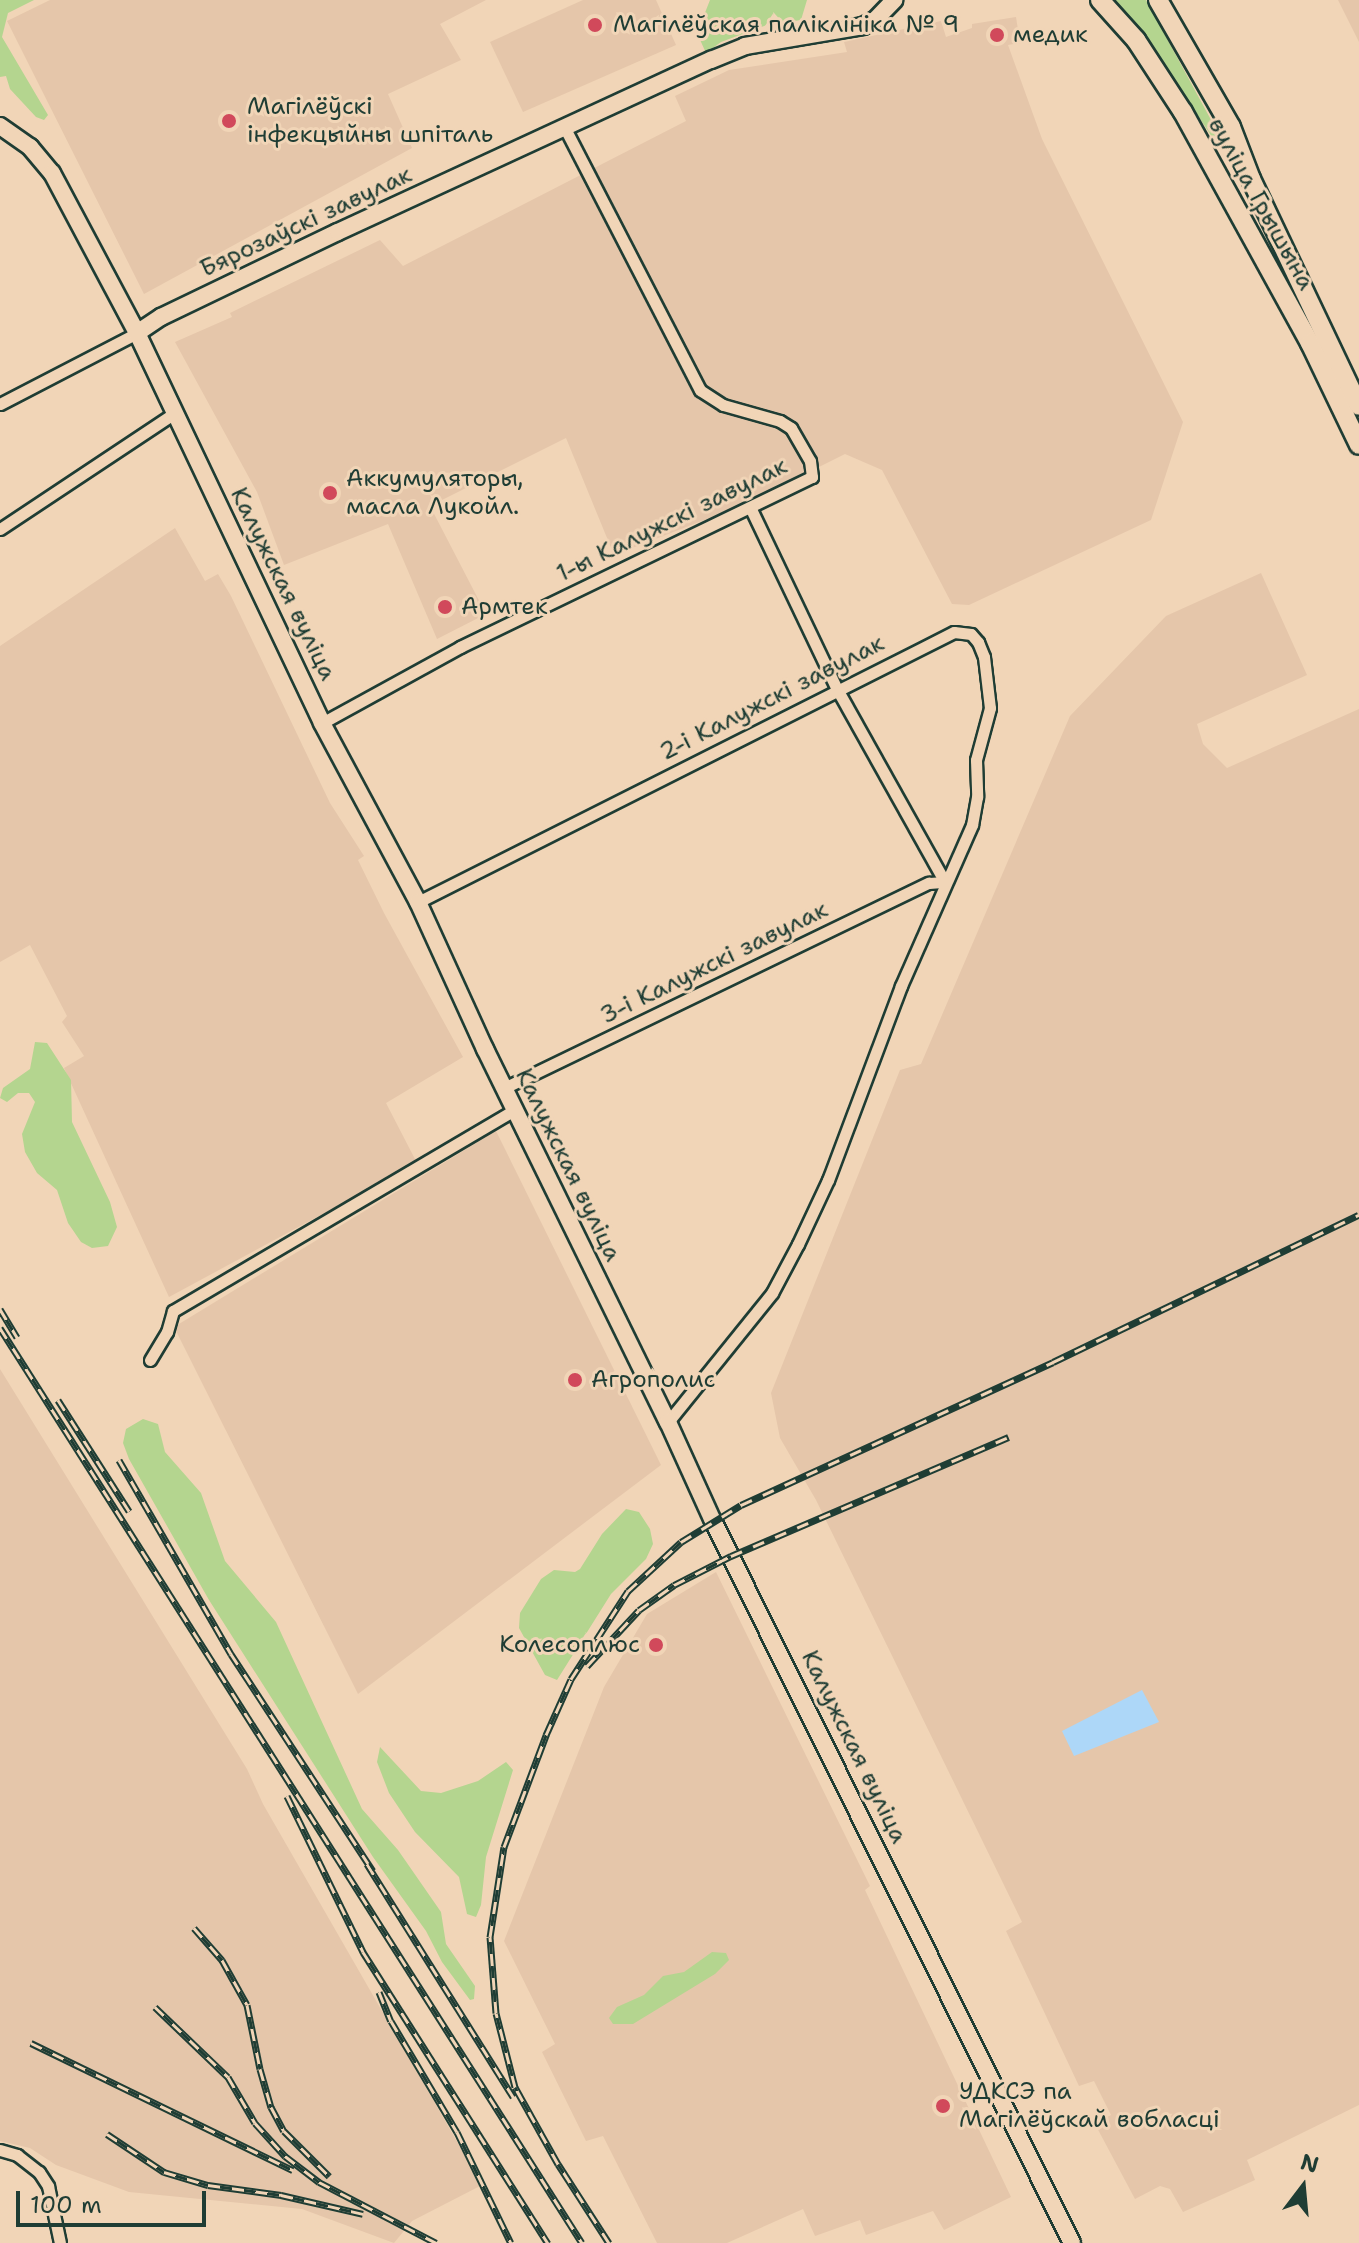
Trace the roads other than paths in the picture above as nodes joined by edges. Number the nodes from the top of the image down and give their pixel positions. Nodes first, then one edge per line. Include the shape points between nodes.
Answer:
1 (894, 0) edge
2 (1100, 0) edge
3 (1158, 0) edge
4 (0, 126) edge
5 (564, 127) junction
6 (137, 333) junction
7 (0, 404) edge
8 (1359, 406) edge
9 (173, 414) junction
10 (1359, 445) edge
11 (751, 509) junction
12 (0, 529) edge
13 (837, 689) junction
14 (322, 723) junction
15 (945, 882) junction
16 (418, 902) junction
17 (504, 1088) junction
18 (514, 1110) junction
19 (150, 1360) dead end
20 (668, 1422) junction
21 (0, 2150) edge
22 (60, 2243) edge
23 (1072, 2243) edge

1 - 5 street, Бярозаўскі завулак via 863,26 745,46
2 - 10 main road, вуліца Грышына via 1136,40 1183,112 1310,343
3 - 8 main road, вуліца Грышына via 1231,127
4 - 6 street, Калужская вуліца via 30,147 52,173
5 - 6 street, Бярозаўскі завулак
5 - 11 street, 1-ы Калужскі завулак via 700,390 723,405 791,428 810,461 812,477
6 - 7 street
6 - 9 street, Калужская вуліца
9 - 12 street
9 - 14 street, Калужская вуліца
11 - 13 street
11 - 14 street, 1-ы Калужскі завулак via 460,647
13 - 15 street
13 - 15 street, 2-і Калужскі завулак via 954,632 971,634 984,657 990,708 976,760 977,797 972,825
13 - 16 street, 2-і Калужскі завулак
14 - 16 street, Калужская вуліца
15 - 17 street, 3-і Калужскі завулак via 929,883
15 - 20 street via 798,1244 772,1293
16 - 17 street, Калужская вуліца
17 - 18 street, Калужская вуліца
18 - 19 street via 173,1311
18 - 20 street, Калужская вуліца
20 - 23 street, Калужская вуліца
21 - 22 street via 39,2172 48,2186

